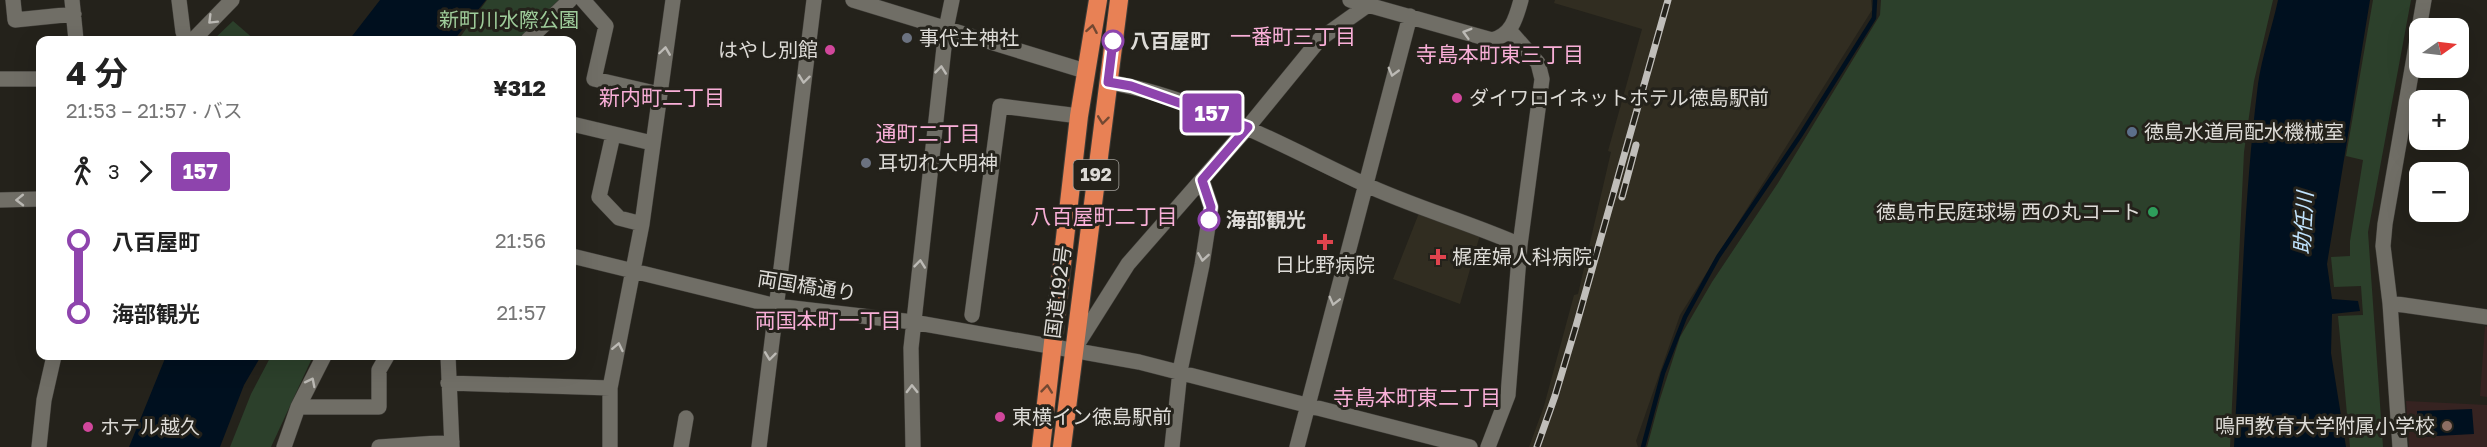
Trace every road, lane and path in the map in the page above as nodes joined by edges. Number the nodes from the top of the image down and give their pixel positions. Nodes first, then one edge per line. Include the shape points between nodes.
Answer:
1 (13, 0) edge
2 (179, 0) edge
3 (232, 0) edge
4 (570, 0) edge
5 (583, 0) edge
6 (673, 0) edge
7 (814, 0) edge
8 (853, 0) edge
9 (952, 0) edge
10 (1098, 0) edge
11 (1119, 0) edge
12 (1350, 0) edge
13 (1521, 0) edge
14 (2424, 0) edge
15 (1369, 2) edge
16 (875, 3) edge
17 (73, 7) edge
18 (900, 7) edge
19 (1410, 16) junction
20 (946, 29) junction
21 (1510, 31) junction
22 (76, 36) edge
23 (188, 36) edge
24 (532, 36) edge
25 (1084, 71) junction
26 (0, 79) edge
27 (36, 79) edge
28 (1108, 82) junction
29 (659, 94) junction
30 (1079, 116) junction
31 (576, 125) edge
32 (1248, 127) junction
33 (613, 135) junction
34 (652, 143) junction
35 (1202, 180) junction
36 (1364, 184) junction
37 (36, 199) edge
38 (0, 200) edge
39 (642, 224) junction
40 (1520, 245) junction
41 (576, 257) edge
42 (633, 271) junction
43 (2390, 303) junction
44 (776, 306) junction
45 (972, 315) dead end
46 (2487, 317) edge
47 (913, 322) junction
48 (1052, 346) junction
49 (1073, 350) junction
50 (53, 360) edge
51 (322, 360) edge
52 (385, 360) edge
53 (448, 360) edge
54 (1180, 371) junction
55 (448, 383) junction
56 (610, 388) junction
57 (1308, 405) junction
58 (298, 407) junction
59 (686, 418) dead end
60 (452, 444) edge
61 (39, 447) edge
62 (284, 447) edge
63 (379, 447) edge
64 (610, 447) edge
65 (681, 447) edge
66 (759, 447) edge
67 (913, 447) edge
68 (1041, 447) edge
69 (1062, 447) edge
70 (1172, 447) edge
71 (1297, 447) edge
72 (1470, 447) edge
73 (1488, 447) edge
74 (2400, 447) edge

1 - 17 street via 15,20
2 - 23 street
3 -> 23 street
4 - 24 street
5 - 29 street via 606,26 594,79
29 -> 6 street
7 -> 44 street
8 - 16 street
9 - 20 street
25 -> 10 highway, 国道192号 / 192
11 - 28 highway, 国道192号 / 192
12 - 15 street
13 - 21 street
14 - 43 street via 2385,224
15 - 19 street
15 - 32 street via 1320,39
16 - 18 street
17 - 22 street
18 - 20 street
21 -> 19 street via 1492,40
19 -> 36 street
20 - 25 street
47 -> 20 street
21 - 40 street via 1538,63 1542,79
25 - 30 highway, 国道192号 / 192
26 - 27 street
28 - 32 street via 1131,86
28 -> 49 highway, 国道192号 / 192
29 - 34 street
30 - 45 street via 1000,106
30 - 48 highway, 国道192号 / 192
31 - 33 street
32 - 35 street
32 - 36 street
33 - 34 street
33 - 39 street via 599,197 619,218
34 - 39 street
35 - 49 street via 1128,264
35 -> 54 street via 1211,207
36 - 40 street
36 -> 57 street
37 -> 38 street
39 - 42 street
40 - 73 street via 1508,395
41 - 42 street, 両国橋通り
42 - 44 street, 両国橋通り
56 -> 42 street
43 - 46 street
43 - 74 street
44 - 47 street, 両国橋通り
44 -> 66 street
47 - 48 street, 両国橋通り
67 -> 47 street
48 - 49 street, 両国橋通り
68 -> 48 highway, 国道192号 / 192
49 - 54 street, 両国橋通り
49 - 69 highway, 国道192号 / 192
50 - 61 street
58 -> 51 street
52 - 58 street via 379,370 379,408
53 - 55 street
54 - 57 street, 両国橋通り
54 - 70 street
55 - 56 street
55 - 60 street
56 - 64 street
57 - 71 street
57 - 72 street, 両国橋通り
58 - 62 street
59 - 65 street
60 - 63 street

